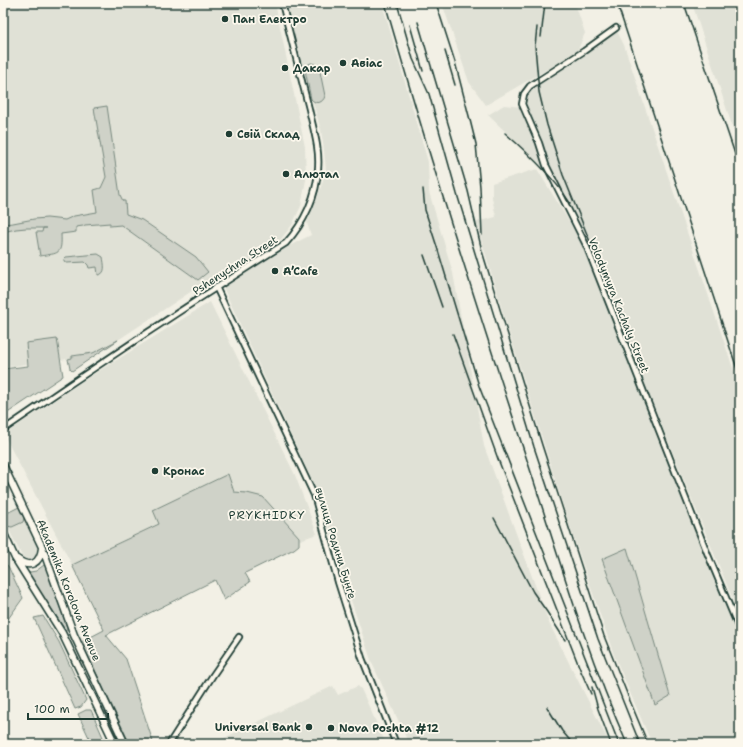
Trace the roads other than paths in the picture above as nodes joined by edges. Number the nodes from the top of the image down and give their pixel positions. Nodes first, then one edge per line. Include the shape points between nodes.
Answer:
1 (282, 3) edge
2 (616, 28) dead end
3 (216, 287) junction
4 (3, 430) edge
5 (3, 466) edge
6 (3, 532) edge
7 (42, 547) junction
8 (15, 558) junction
9 (740, 631) edge
10 (239, 637) dead end
11 (115, 744) edge
12 (125, 744) edge
13 (169, 744) edge
14 (396, 744) edge

1 - 3 street, Pshenychna Street via 318,150 317,180 304,219 286,243
2 - 9 street, Volodymyra Kachaly Street via 530,86 524,94 522,104 546,165 586,245
3 - 4 street, Pshenychna Street
3 - 14 street, вулиця Родини Бунґе via 314,495 362,658
5 - 7 main road, Akademika Korolova Avenue
6 - 8 main road, Akademika Korolova Avenue
7 - 8 main road via 40,557 34,563 25,564
7 - 12 main road, Akademika Korolova Avenue via 74,635
8 - 11 main road, Akademika Korolova Avenue via 62,633
10 - 13 street

